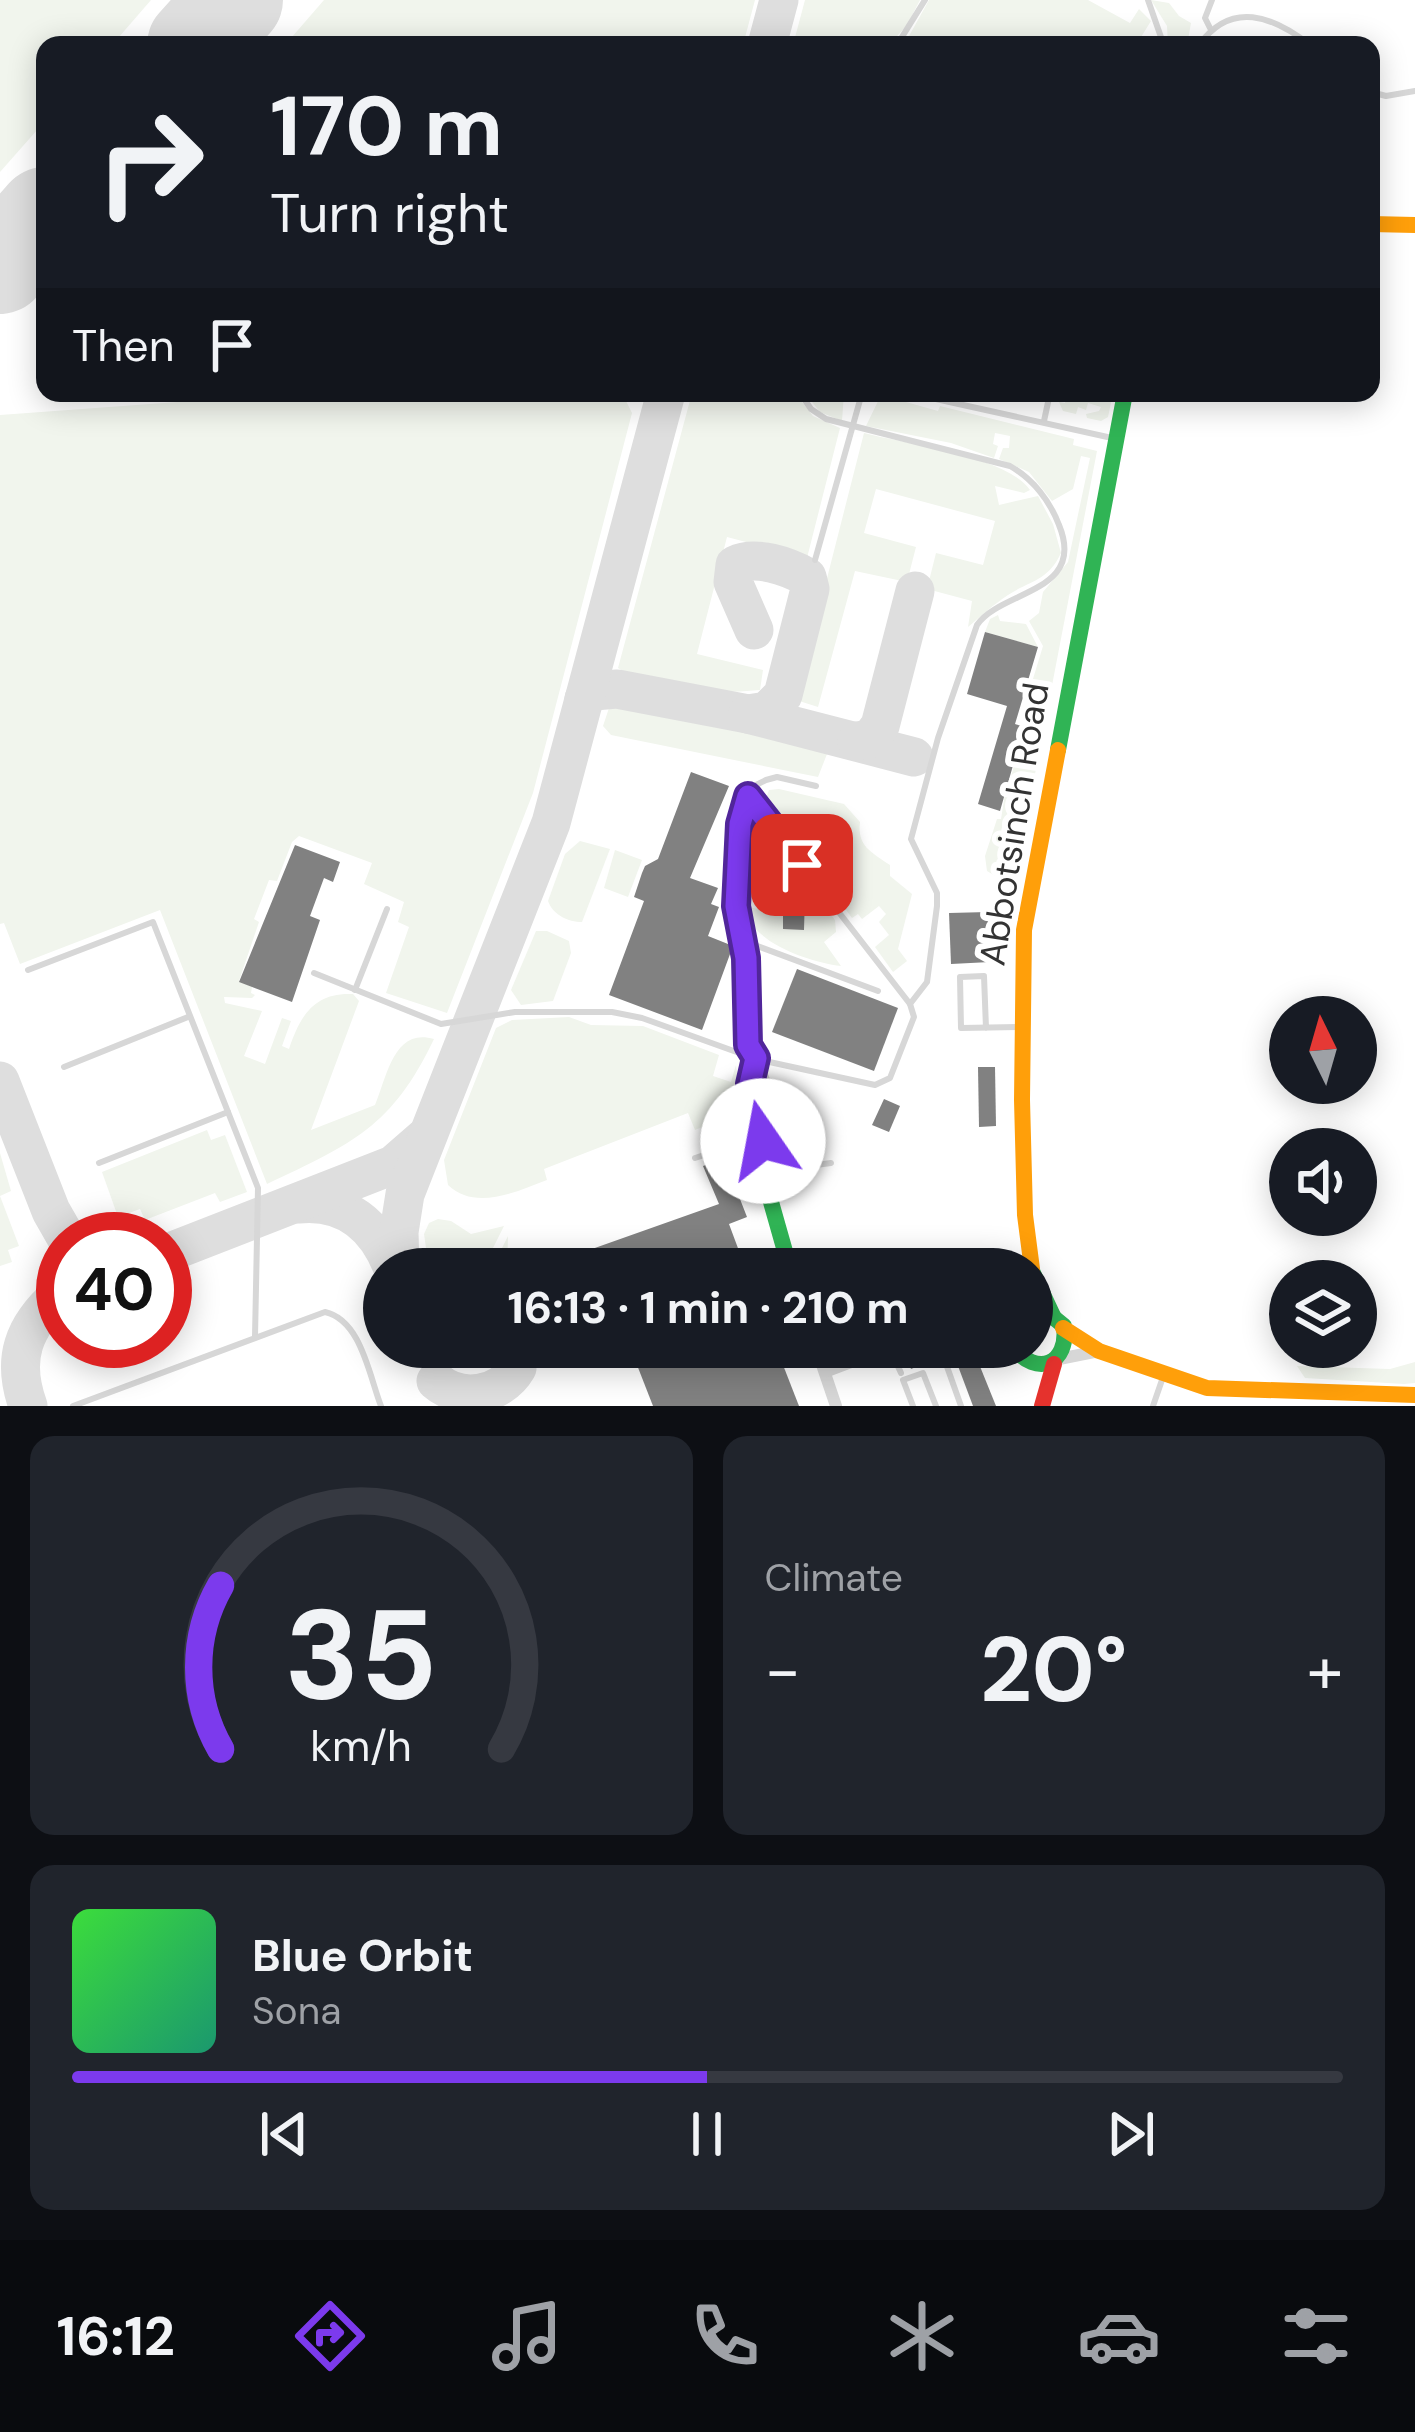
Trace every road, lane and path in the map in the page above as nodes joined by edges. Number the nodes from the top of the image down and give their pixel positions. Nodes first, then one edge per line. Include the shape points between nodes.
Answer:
1 (925, 0) edge
2 (1148, 0) edge
3 (1212, 0) edge
4 (1210, 28) junction
5 (903, 36) edge
6 (1161, 36) edge
7 (1205, 36) edge
8 (1299, 36) edge
9 (1415, 91) edge
10 (1380, 95) edge
11 (1380, 224) edge
12 (1415, 225) edge
13 (807, 402) edge
14 (860, 402) edge
15 (949, 402) edge
16 (1048, 402) edge
17 (1123, 402) edge
18 (1044, 421) junction
19 (853, 426) junction
20 (1116, 439) junction
21 (815, 560) dead end
22 (816, 786) dead end
23 (748, 796) junction
24 (387, 910) dead end
25 (744, 941) junction
26 (28, 970) dead end
27 (314, 973) dead end
28 (355, 990) junction
29 (878, 992) dead end
30 (910, 1004) junction
31 (190, 1016) junction
32 (1022, 1027) junction
33 (986, 1028) junction
34 (756, 1058) junction
35 (64, 1067) dead end
36 (228, 1112) junction
37 (762, 1137) junction
38 (695, 1158) dead end
39 (99, 1162) dead end
40 (831, 1163) dead end
41 (765, 1171) junction
42 (785, 1248) edge
43 (1029, 1248) edge
44 (1053, 1313) edge
45 (1053, 1321) edge
46 (1059, 1323) junction
47 (255, 1336) junction
48 (1099, 1351) junction
49 (1056, 1362) junction
50 (1053, 1363) edge
51 (823, 1368) edge
52 (835, 1368) edge
53 (899, 1368) edge
54 (947, 1368) edge
55 (1029, 1368) edge
56 (824, 1372) junction
57 (901, 1372) dead end
58 (1164, 1374) junction
59 (108, 1393) junction
60 (1414, 1399) edge
61 (1042, 1403) edge
62 (73, 1406) edge
63 (100, 1406) edge
64 (382, 1406) edge
65 (836, 1406) edge
66 (913, 1406) edge
67 (936, 1406) edge
68 (961, 1406) edge
69 (1153, 1406) edge

1 - 5 lane
2 - 6 lane
3 - 4 lane
4 - 7 lane
4 - 8 lane via 1257,14
9 - 10 lane
11 - 12 street
13 - 19 lane via 818,415
14 - 19 lane
15 - 18 lane
16 - 18 lane
17 - 20 street, Abbotsinch Road
18 - 20 lane
19 - 21 lane
19 - 30 lane via 1010,466 1039,490 1064,538 1056,572 983,616 938,738 911,839 937,906 927,982
20 - 32 street, Abbotsinch Road via 1031,882
22 - 23 lane via 777,777
23 - 25 lane via 736,906
23 - 30 lane
24 - 28 lane
25 - 29 lane
25 - 34 lane via 748,1045
26 - 31 lane via 153,922
27 - 28 lane
28 - 34 lane via 441,1024 515,1012 612,1012
30 - 34 lane via 914,1017 901,1055 890,1078 875,1085
31 - 35 lane
31 - 36 lane
32 - 33 lane
32 - 43 street, Abbotsinch Road
33 - 33 lane via 962,1028 960,977 984,976
34 - 37 lane via 750,1084
34 - 37 lane via 770,1081
36 - 39 lane
36 - 47 lane via 258,1188
37 - 38 lane
37 - 41 street
40 - 41 lane
41 - 42 street
44 - 46 street, Abbotsinch Road
45 - 46 street
46 - 48 street
46 - 49 street via 1066,1341
47 - 59 lane
47 - 64 lane via 325,1312 341,1316
48 - 49 street
48 - 58 street
49 - 50 street
49 - 61 street
51 - 56 street
52 - 56 street
53 - 57 lane
54 - 68 lane
55 - 61 street
56 - 65 street
58 - 60 street via 1207,1388
58 - 69 lane
59 - 62 lane
59 - 63 lane
66 - 67 lane via 903,1380 923,1373

